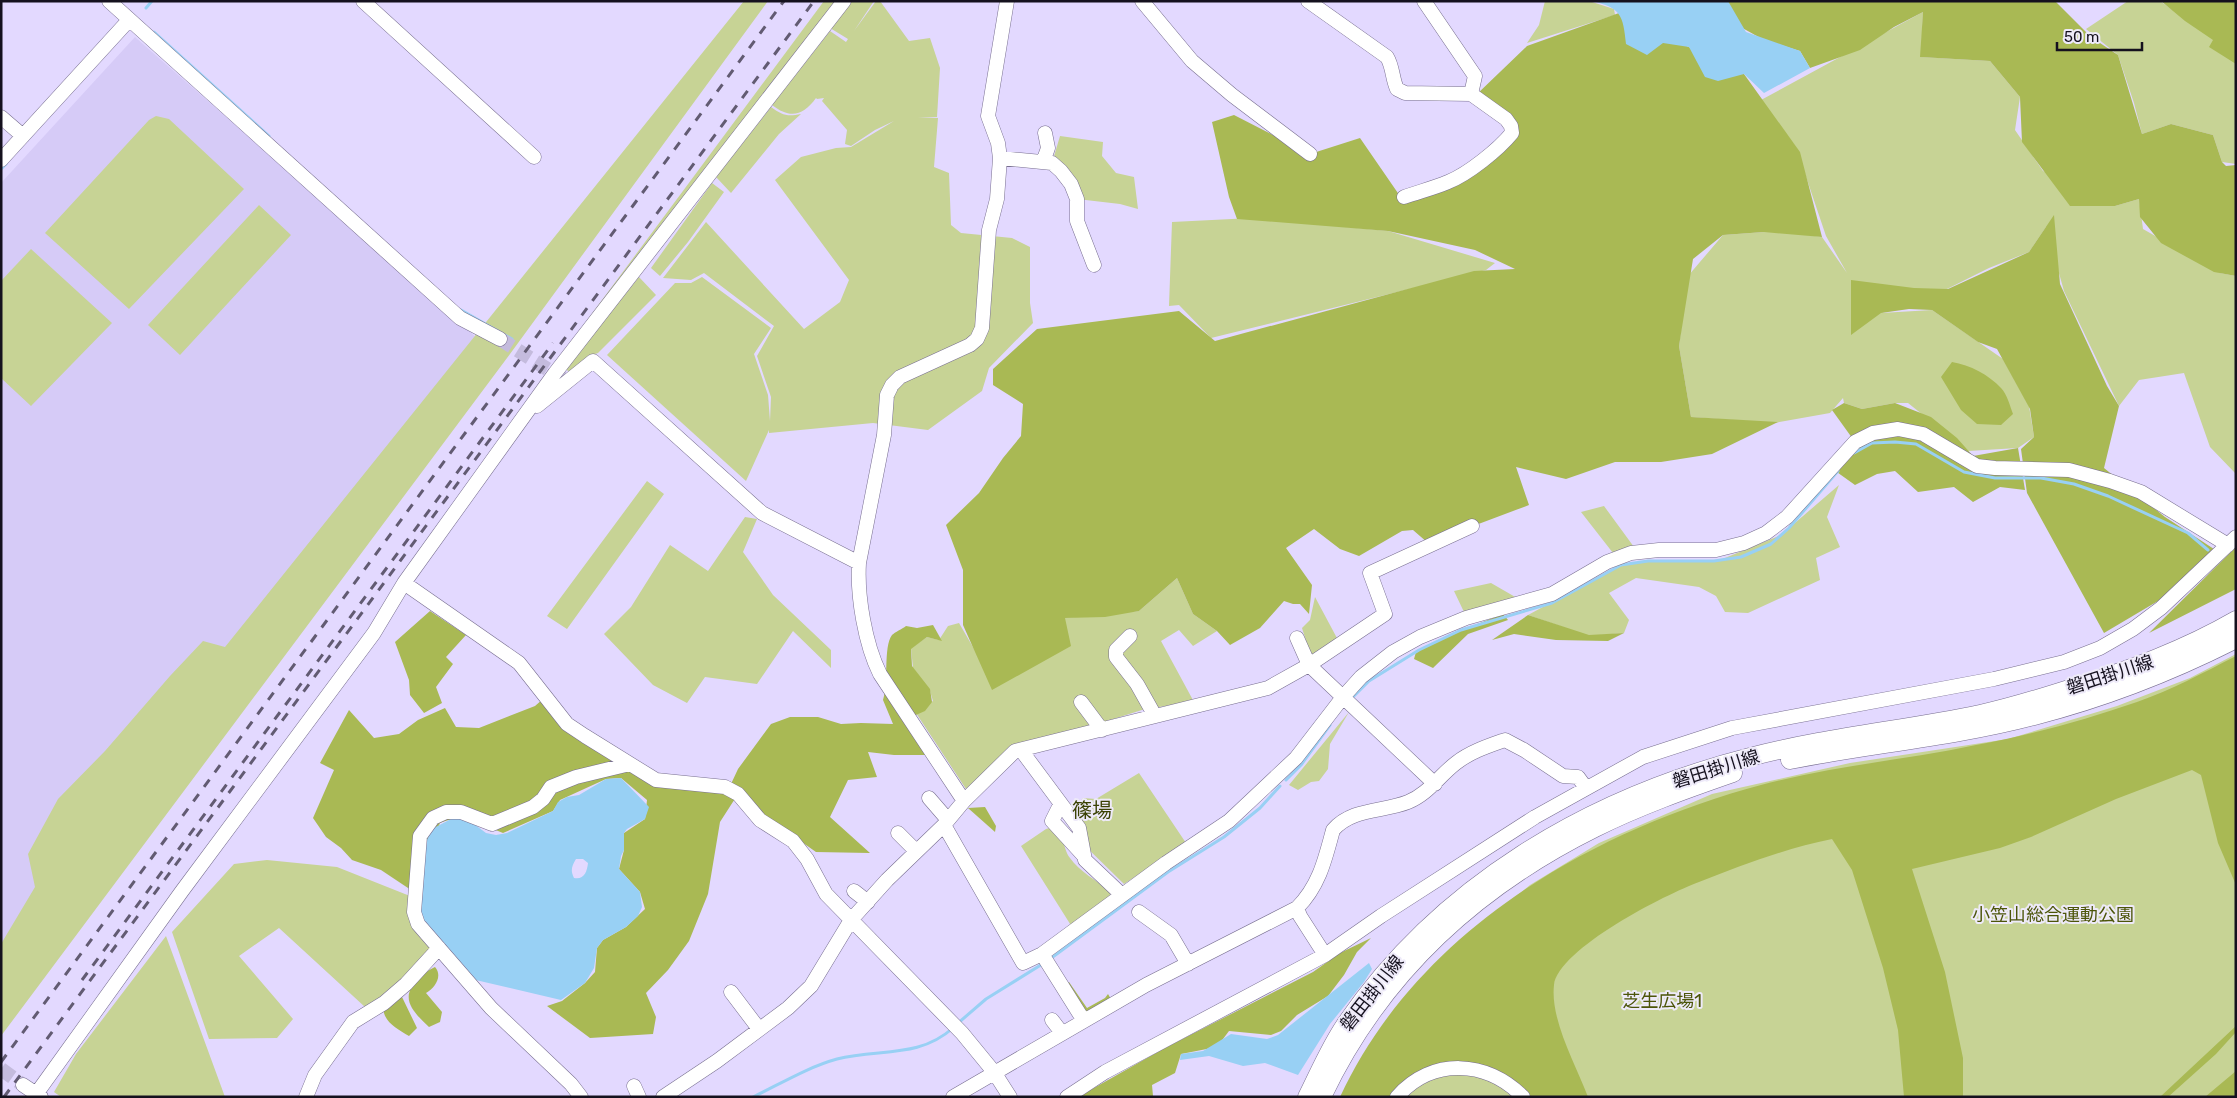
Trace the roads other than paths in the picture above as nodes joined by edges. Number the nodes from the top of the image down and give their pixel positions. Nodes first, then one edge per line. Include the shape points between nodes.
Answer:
1 (109, 1) edge
2 (844, 1) edge
3 (1007, 1) edge
4 (1142, 1) edge
5 (1308, 1) edge
6 (1424, 1) edge
7 (370, 4) edge
8 (129, 20) junction
9 (1471, 94) junction
10 (1, 116) edge
11 (1045, 133) dead end
12 (23, 136) junction
13 (1310, 154) dead end
14 (534, 157) dead end
15 (1000, 158) junction
16 (1, 160) edge
17 (1043, 162) junction
18 (1404, 197) dead end
19 (1094, 265) dead end
20 (500, 339) tunnel mouth
21 (526, 414) junction
22 (1472, 526) dead end
23 (2232, 541) edge
24 (859, 563) junction
25 (404, 583) junction
26 (2236, 620) edge
27 (1130, 636) dead end
28 (1297, 638) dead end
29 (2236, 639) edge
30 (1309, 665) junction
31 (1343, 697) junction
32 (1081, 702) dead end
33 (1155, 716) junction
34 (1102, 730) junction
35 (1021, 750) junction
36 (630, 764) junction
37 (1435, 784) junction
38 (1586, 788) junction
39 (929, 798) dead end
40 (964, 801) junction
41 (946, 822) junction
42 (898, 833) dead end
43 (916, 852) junction
44 (854, 891) dead end
45 (1122, 895) junction
46 (868, 902) junction
47 (1297, 908) junction
48 (1139, 912) dead end
49 (852, 920) junction
50 (439, 948) junction
51 (1042, 954) junction
52 (1325, 956) junction
53 (1188, 964) junction
54 (731, 992) dead end
55 (1052, 1020) dead end
56 (1084, 1021) junction
57 (759, 1029) junction
58 (1062, 1034) junction
59 (994, 1072) junction
60 (23, 1085) tunnel mouth
61 (37, 1096) edge
62 (306, 1097) edge
63 (581, 1097) edge
64 (663, 1097) edge
65 (953, 1097) edge
66 (1010, 1097) edge
67 (1067, 1097) edge
68 (1307, 1097) edge
69 (1322, 1097) edge
70 (1397, 1097) edge
71 (1523, 1097) edge

1 - 8 street
2 - 21 street
3 - 15 street via 988,116
4 - 13 street via 1192,61
5 - 9 street via 1387,57 1392,65 1396,89 1405,93
6 - 9 street via 1475,76
7 - 14 street
8 - 12 street
8 - 20 street via 460,318
9 - 18 street via 1506,119 1512,133 1460,176
10 - 12 street
11 - 17 street via 1048,148
12 - 16 street
15 - 17 street
15 - 24 street via 982,328 970,345 900,377 892,385 887,395 884,435
17 - 19 street via 1052,163 1071,184 1077,199 1077,221
21 - 24 street via 592,361 762,513
21 - 25 street
22 - 30 street via 1370,573 1385,614
23 - 31 street via 2141,492 2110,481 2069,470 1977,466 1923,434 1898,429 1873,433 1855,442 1787,517 1766,533 1716,550 1631,553 1606,562 1552,594 1466,618 1420,637 1393,652 1361,677
23 - 38 street via 2161,608 2133,629 2100,648 2064,662 1994,679 1732,728 1643,758
24 - 40 street via 858,583 872,658
25 - 36 street via 519,663 567,724
25 - 61 street via 374,633 182,891
26 - 68 main road, 磐田掛川線 via 2169,655 2032,700 1981,714 1750,757 1625,799 1548,837 1494,873 1424,930 1343,1027
27 - 33 street via 1116,650 1116,657
28 - 30 street
29 - 69 main road, 磐田掛川線 via 2170,671 2078,704 1990,726 1841,750 1732,773 1595,828 1494,888 1435,938 1380,999 1356,1034
30 - 31 street
30 - 33 street via 1268,688
31 - 37 street
31 - 45 street via 1296,758 1262,792 1229,821
32 - 34 street
33 - 34 street
34 - 35 street
35 - 40 street via 1004,761
35 - 45 street via 1079,828 1085,860
36 - 49 street via 656,780 726,787 738,794 760,820 793,841 826,894
36 - 50 street via 552,787 533,807 492,824 460,812 446,812 433,818 420,836 414,912 418,924
37 - 38 street via 1456,763 1482,747 1505,740 1563,776 1578,777
37 - 47 street via 1408,802 1365,811 1338,825 1333,830 1322,874 1309,896
38 - 52 street via 1472,856
39 - 41 street
40 - 41 street
41 - 43 street
41 - 51 street via 1023,963
42 - 43 street
43 - 46 street
44 - 46 street
45 - 51 street
46 - 49 street
47 - 52 street
47 - 53 street
48 - 53 street via 1171,935
49 - 57 street via 811,986
49 - 59 street via 951,1021
50 - 62 street via 396,993 353,1022 315,1075
50 - 63 street via 491,1008
51 - 56 street
52 - 67 street via 1105,1072
53 - 56 street
54 - 57 street
55 - 58 street
56 - 58 street
57 - 64 street
58 - 59 street
59 - 65 street
59 - 66 street
60 - 61 street
70 - 71 street via 1423,1076 1460,1068 1495,1075

